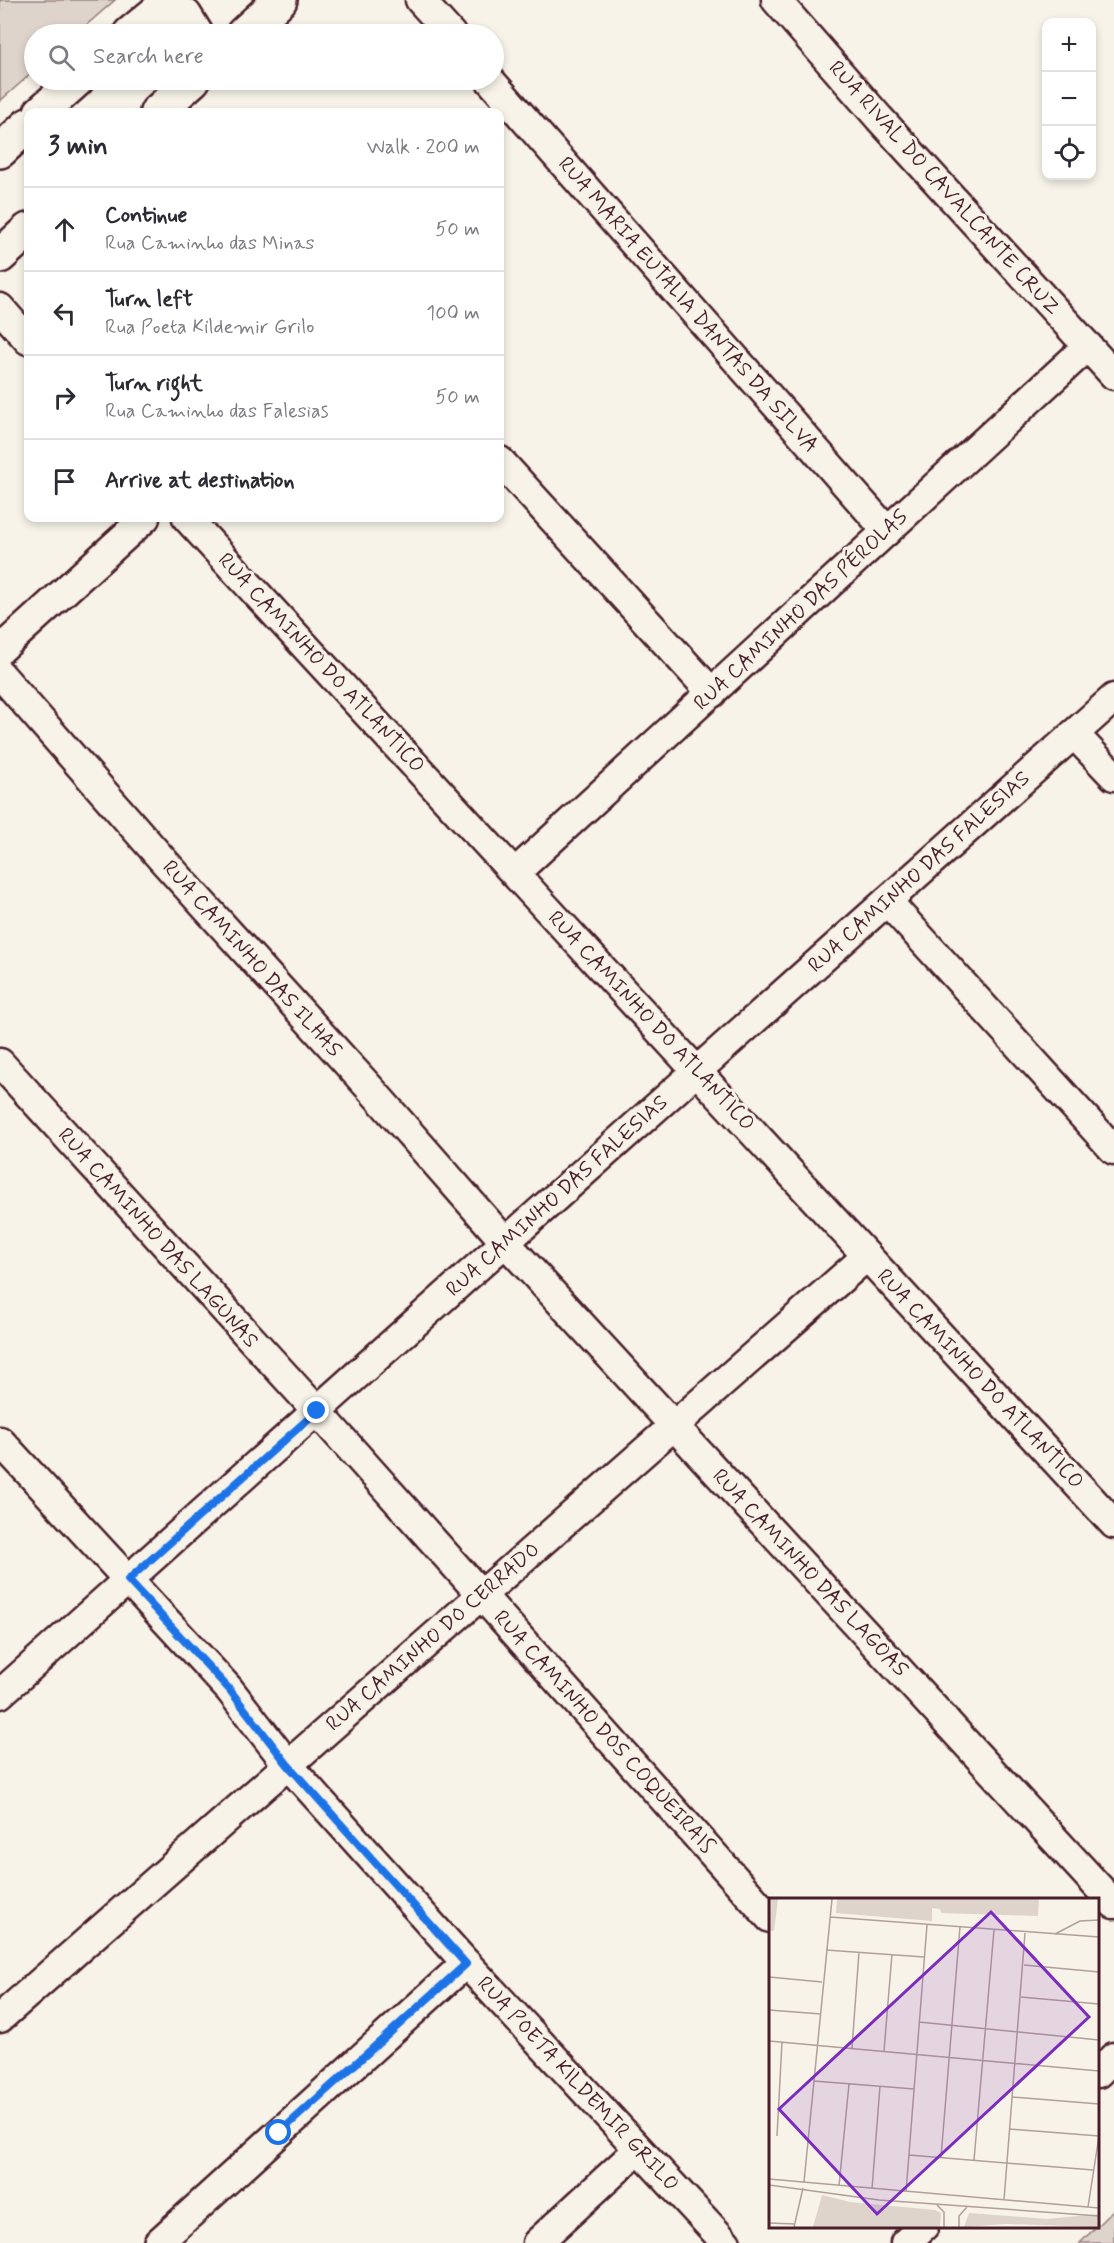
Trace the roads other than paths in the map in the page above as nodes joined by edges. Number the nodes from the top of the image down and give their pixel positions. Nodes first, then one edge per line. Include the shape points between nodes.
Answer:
1 (280, 0) edge
2 (420, 0) edge
3 (776, 0) edge
4 (166, 4) edge
5 (142, 24) edge
6 (190, 24) edge
7 (254, 24) edge
8 (442, 24) edge
9 (66, 90) edge
10 (185, 90) edge
11 (499, 90) edge
12 (46, 108) edge
13 (170, 108) edge
14 (24, 128) edge
15 (0, 151) edge
16 (24, 234) edge
17 (0, 256) edge
18 (0, 308) edge
19 (24, 335) edge
20 (1088, 346) junction
21 (1114, 375) edge
22 (504, 465) edge
23 (141, 522) edge
24 (191, 522) edge
25 (887, 531) junction
26 (0, 650) edge
27 (0, 674) edge
28 (712, 693) junction
29 (1114, 698) edge
30 (1074, 734) junction
31 (1114, 776) edge
32 (515, 873) junction
33 (887, 901) junction
34 (0, 1063) edge
35 (697, 1071) junction
36 (1114, 1150) edge
37 (506, 1243) junction
38 (867, 1256) junction
39 (317, 1411) junction
40 (674, 1425) junction
41 (0, 1441) edge
42 (1114, 1524) edge
43 (128, 1580) junction
44 (481, 1595) junction
45 (0, 1694) edge
46 (288, 1765) junction
47 (1114, 1904) edge
48 (769, 1916) edge
49 (466, 1964) junction
50 (0, 2018) edge
51 (1114, 2056) edge
52 (1099, 2072) edge
53 (638, 2150) junction
54 (922, 2228) edge
55 (158, 2243) edge
56 (537, 2243) edge
57 (726, 2243) edge
58 (905, 2243) edge

1 - 7 main road
2 - 8 street
3 - 20 street, RUA RIVAL DO CAVALCANTE CRUZ
4 - 5 main road
4 - 6 main road
9 - 12 main road
10 - 13 main road
11 - 25 street, RUA MARIA EUTALIA DANTAS DA SILVA
14 - 15 main road
16 - 17 main road
18 - 19 street
20 - 21 street, RUA RIVAL DO CAVALCANTE CRUZ
20 - 25 street, RUA CAMINHO DAS PÉROLAS
22 - 28 street
23 - 26 street
24 - 32 street, RUA CAMINHO DO ATLANTICO
25 - 28 street, RUA CAMINHO DAS PÉROLAS
27 - 37 street, RUA CAMINHO DAS ILHAS
28 - 32 street, RUA CAMINHO DAS PÉROLAS
29 - 30 street, RUA CAMINHO DAS FALESIAS
30 - 31 street
30 - 33 street, RUA CAMINHO DAS FALESIAS
32 - 35 street, RUA CAMINHO DO ATLANTICO
33 - 35 street, RUA CAMINHO DAS FALESIAS
33 - 36 street
34 - 39 street, RUA CAMINHO DAS LAGUNAS
35 - 37 street, RUA CAMINHO DAS FALESIAS
35 - 38 street, RUA CAMINHO DO ATLANTICO
37 - 39 street, RUA CAMINHO DAS FALESIAS
37 - 40 street, RUA CAMINHO DAS LAGOAS
38 - 40 street, RUA CAMINHO DO CERRADO
38 - 42 street, RUA CAMINHO DO ATLANTICO
39 - 43 street, RUA CAMINHO DAS FALESIAS
39 - 44 street, RUA CAMINHO DOS COQUEIRAIS
40 - 44 street, RUA CAMINHO DO CERRADO
40 - 47 street, RUA CAMINHO DAS LAGOAS
41 - 43 street, RUA POETA KILDEMIR GRILO
43 - 45 street, RUA CAMINHO DAS FALESIAS
43 - 46 street, RUA POETA KILDEMIR GRILO via 229,1689
44 - 46 street, RUA CAMINHO DO CERRADO
44 - 48 street, RUA CAMINHO DOS COQUEIRAIS
46 - 49 street, RUA POETA KILDEMIR GRILO
46 - 50 street, RUA CAMINHO DO CERRADO
49 - 53 street, RUA POETA KILDEMIR GRILO
49 - 55 street
51 - 52 street
53 - 56 street
53 - 57 street, RUA POETA KILDEMIR GRILO
54 - 58 street

